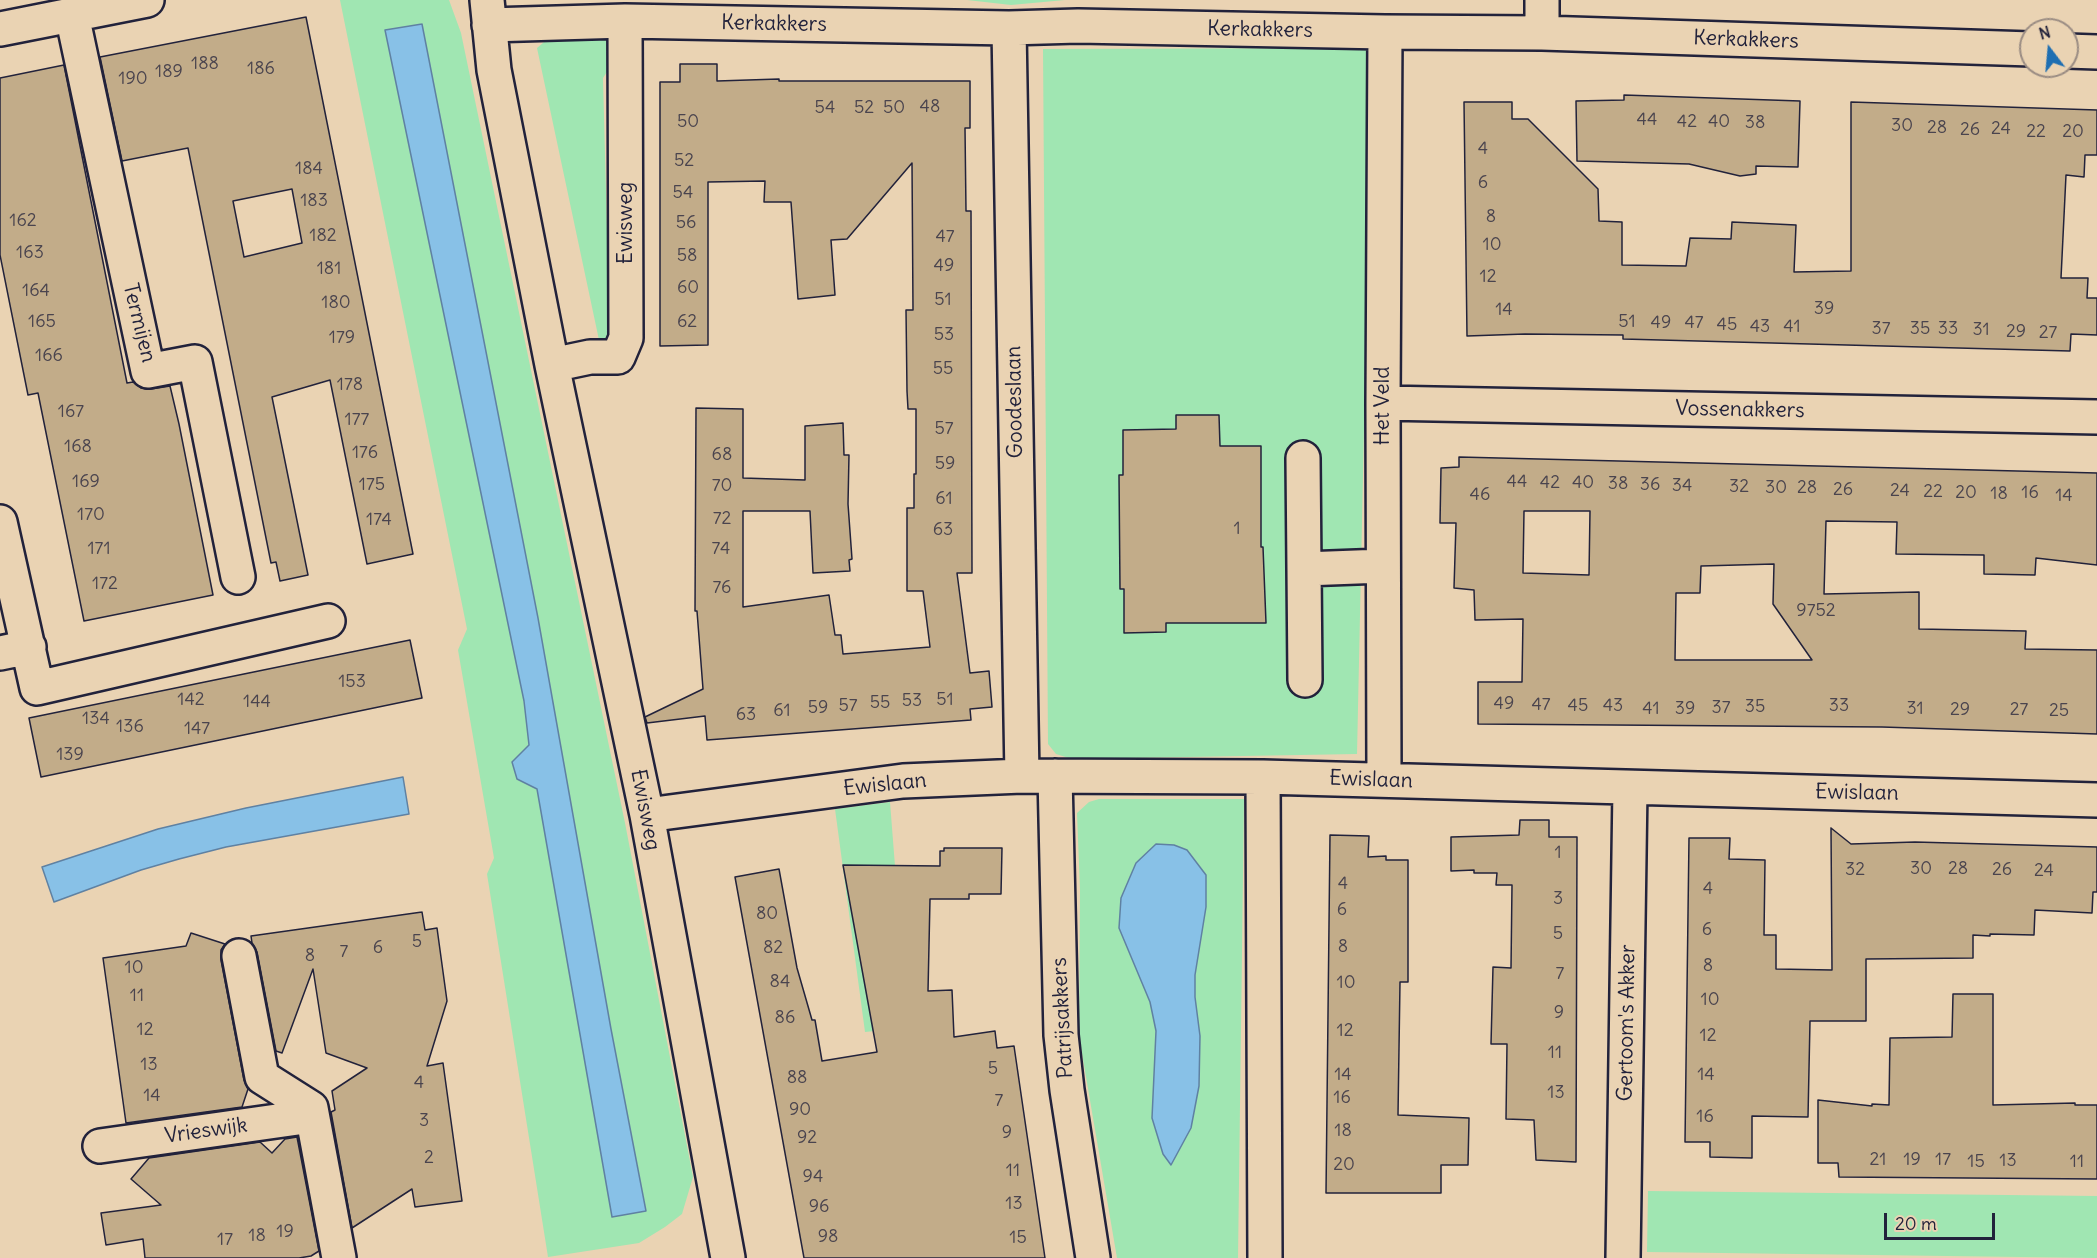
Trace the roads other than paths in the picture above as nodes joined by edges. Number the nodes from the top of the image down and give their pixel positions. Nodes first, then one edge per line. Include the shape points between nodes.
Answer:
1 (147, 0) edge
2 (1542, 0) edge
3 (89, 8) edge
4 (488, 12) edge
5 (915, 13) edge
6 (1078, 13) edge
7 (625, 21) junction
8 (1009, 28) junction
9 (0, 29) edge
10 (1385, 32) junction
11 (1542, 33) junction
12 (2019, 49) edge
13 (2079, 51) edge
14 (2097, 52) edge
15 (552, 365) junction
16 (1383, 403) junction
17 (2097, 417) edge
18 (1303, 458) dead end
19 (0, 522) edge
20 (1383, 566) junction
21 (1304, 569) junction
22 (238, 577) dead end
23 (328, 621) dead end
24 (14, 650) edge
25 (1305, 680) dead end
26 (1022, 776) junction
27 (1054, 776) junction
28 (1263, 777) junction
29 (1384, 780) junction
30 (1630, 788) junction
31 (2097, 800) edge
32 (646, 814) junction
33 (239, 956) dead end
34 (312, 1116) junction
35 (100, 1146) dead end
36 (721, 1257) edge
37 (339, 1258) edge
38 (1093, 1258) edge
39 (1265, 1258) edge
40 (1623, 1258) edge

1 - 3 street
2 - 11 street
3 - 9 street
3 - 22 street, Termijen via 148,371 195,362
4 - 7 street, Kerkakkers
4 - 15 street, Ewisweg via 494,70
5 - 7 street, Kerkakkers
5 - 8 street, Kerkakkers
6 - 8 street, Kerkakkers
6 - 10 street, Kerkakkers
7 - 15 street, Ewisweg via 626,338 618,357 590,357
8 - 26 street, Goodeslaan
10 - 11 street, Kerkakkers
10 - 16 street, Het Veld
11 - 12 street, Kerkakkers
13 - 14 street
15 - 32 street, Ewisweg
16 - 17 street, Vossenakkers
16 - 20 street, Het Veld
18 - 21 street
19 - 24 street
20 - 21 street
20 - 29 street, Het Veld
21 - 25 street
23 - 24 street via 37,688
26 - 27 street, Ewislaan
26 - 32 street, Ewislaan via 903,781
27 - 28 street, Ewislaan
27 - 38 street, Patrijsakkers via 1061,1035
28 - 29 street, Ewislaan
28 - 39 street
29 - 30 street, Ewislaan
30 - 31 street, Ewislaan
30 - 40 street, Gertoom's Akker
32 - 36 street, Ewisweg
33 - 34 street via 262,1077 311,1108
34 - 35 street, Vrieswijk
34 - 37 street

